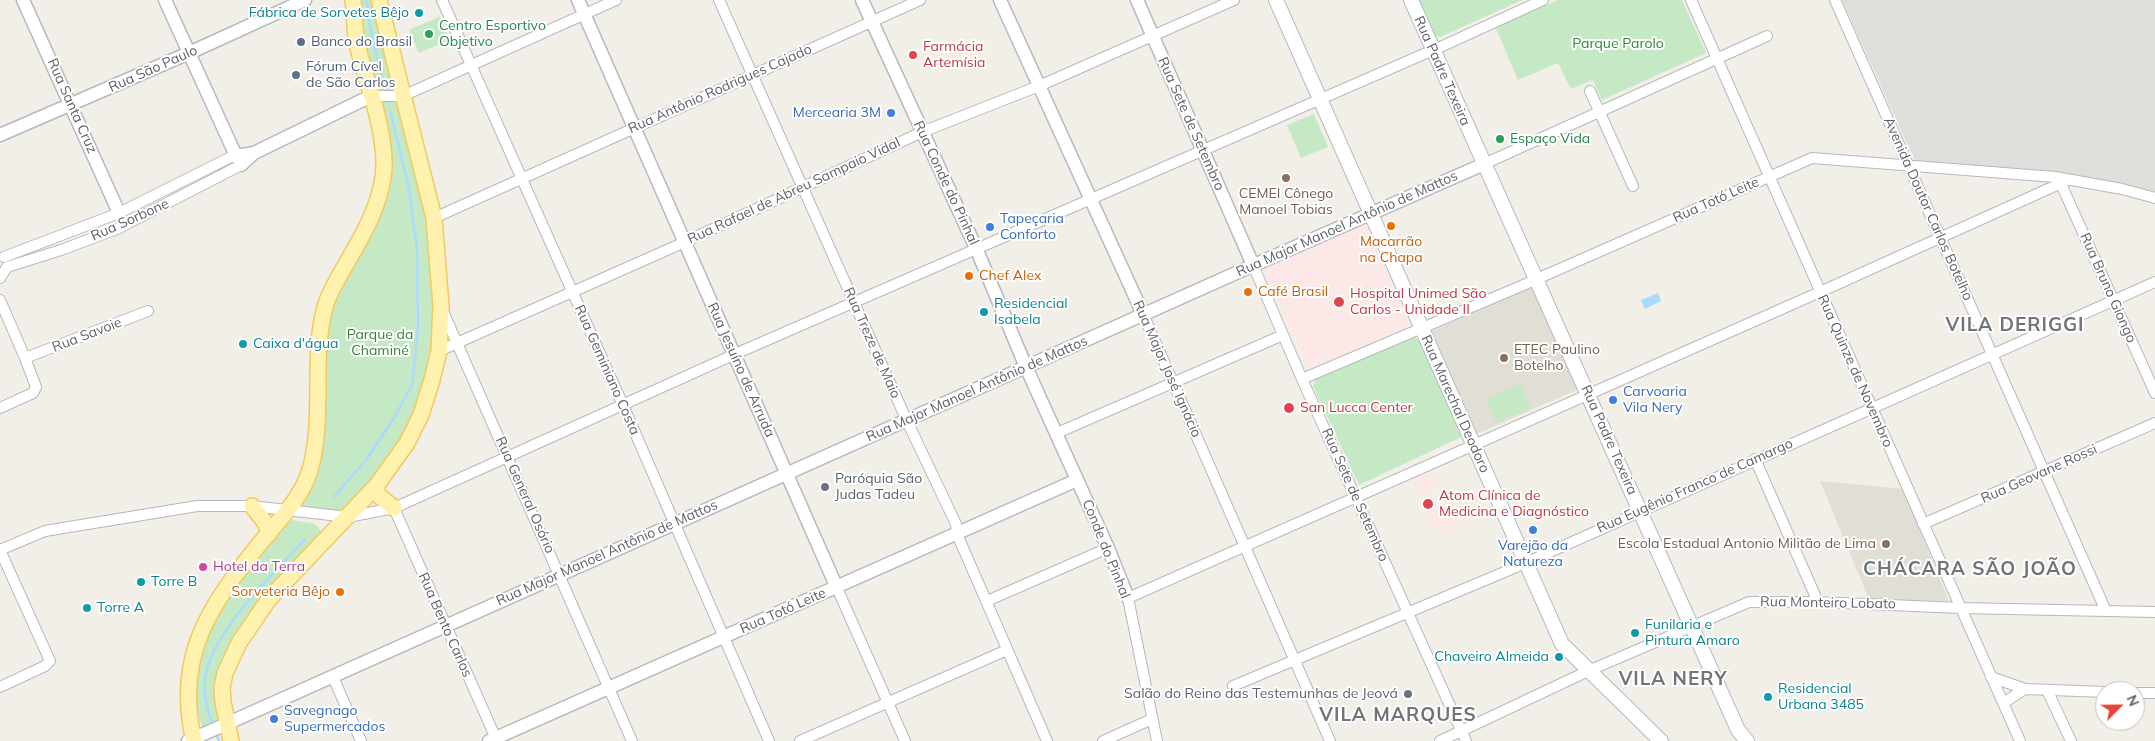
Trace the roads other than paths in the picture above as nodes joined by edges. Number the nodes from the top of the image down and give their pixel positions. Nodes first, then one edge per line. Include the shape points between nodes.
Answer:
1 (23, 0) edge
2 (165, 0) edge
3 (354, 0) edge
4 (379, 0) edge
5 (442, 0) edge
6 (578, 0) edge
7 (616, 0) edge
8 (719, 0) edge
9 (862, 0) edge
10 (920, 0) edge
11 (1000, 0) edge
12 (1137, 0) edge
13 (1234, 0) edge
14 (1276, 0) edge
15 (1411, 0) edge
16 (1544, 0) edge
17 (1691, 0) edge
18 (1834, 0) edge
19 (300, 1) edge
20 (584, 14) junction
21 (872, 21) junction
22 (1153, 36) junction
23 (1767, 36) dead end
24 (1433, 50) junction
25 (189, 54) junction
26 (1716, 59) junction
27 (470, 66) junction
28 (752, 75) junction
29 (1039, 86) junction
30 (1590, 91) dead end
31 (372, 96) junction
32 (403, 96) junction
33 (1320, 99) junction
34 (72, 105) junction
35 (1600, 112) junction
36 (634, 128) junction
37 (922, 132) junction
38 (0, 136) edge
39 (1203, 150) junction
40 (238, 160) junction
41 (1484, 164) junction
42 (1908, 165) junction
43 (1768, 177) junction
44 (521, 179) junction
45 (2065, 182) junction
46 (1633, 186) dead end
47 (802, 188) junction
48 (2155, 198) edge
49 (1090, 199) junction
50 (119, 213) junction
51 (1370, 215) junction
52 (434, 218) junction
53 (55, 237) junction
54 (1941, 238) junction
55 (685, 242) junction
56 (976, 248) junction
57 (61, 250) junction
58 (4, 258) edge
59 (1253, 265) junction
60 (0, 278) edge
61 (1537, 280) junction
62 (2155, 282) edge
63 (572, 292) junction
64 (1820, 292) junction
65 (0, 300) edge
66 (2114, 300) junction
67 (854, 302) junction
68 (440, 306) junction
69 (148, 311) dead end
70 (1143, 314) junction
71 (1421, 329) junction
72 (1282, 335) junction
73 (458, 344) junction
74 (439, 351) junction
75 (1992, 354) junction
76 (734, 355) junction
77 (26, 358) junction
78 (1026, 367) junction
79 (1302, 378) junction
80 (1173, 381) junction
81 (2155, 393) edge
82 (1588, 394) junction
83 (623, 405) junction
84 (0, 408) edge
85 (1872, 408) junction
86 (907, 421) junction
87 (2155, 423) edge
88 (1057, 433) junction
89 (1473, 446) junction
90 (508, 456) junction
91 (1755, 459) junction
92 (2044, 471) junction
93 (787, 473) junction
94 (1077, 480) junction
95 (377, 484) junction
96 (1357, 497) junction
97 (252, 506) junction
98 (394, 508) junction
99 (288, 510) junction
100 (1640, 510) junction
101 (348, 517) junction
102 (674, 523) junction
103 (1923, 524) junction
104 (269, 534) junction
105 (957, 534) junction
106 (1246, 546) junction
107 (1108, 548) junction
108 (0, 550) edge
109 (1525, 563) junction
110 (560, 574) junction
111 (837, 588) junction
112 (1128, 598) junction
113 (987, 601) junction
114 (1818, 602) junction
115 (1962, 608) junction
116 (2106, 611) junction
117 (1407, 612) junction
118 (2155, 612) edge
119 (445, 625) junction
120 (1691, 627) junction
121 (723, 638) junction
122 (1007, 650) junction
123 (1295, 660) junction
124 (1588, 671) junction
125 (333, 677) junction
126 (1991, 677) junction
127 (0, 686) edge
128 (1233, 686) dead end
129 (609, 689) junction
130 (2025, 689) junction
131 (2047, 690) junction
132 (2095, 692) edge
133 (887, 702) junction
134 (2003, 702) junction
135 (1152, 719) junction
136 (224, 725) junction
137 (1464, 736) edge
138 (194, 739) edge
139 (494, 740) edge
140 (231, 741) edge
141 (361, 741) edge
142 (632, 741) edge
143 (769, 741) edge
144 (800, 741) edge
145 (905, 741) edge
146 (1047, 741) edge
147 (1102, 741) edge
148 (1157, 741) edge
149 (1330, 741) edge
150 (1440, 741) edge
151 (1661, 741) edge
152 (1747, 741) edge
153 (2020, 741) edge
154 (2071, 741) edge

1 - 34 street, Rua Santa Cruz
2 - 25 street
3 - 31 main road via 357,45
4 - 32 main road
5 - 27 street, Rua Geminiano Costa
6 - 20 street, Rua Jesuíno de Arruda
7 - 20 street
8 - 28 street, Rua Treze de Maio
9 - 21 street, Rua Conde do Pinhal
10 - 21 street, Rua Antônio Rodrigues Cajado
11 - 29 street, Rua Major José Ignácio
12 - 22 street, Rua Sete de Setembro
13 - 22 street, Rua Rafael de Abreu Sampaio Vidal
14 - 33 main road, Rua Marechal Deodoro
15 - 24 main road, Rua Padre Texeira
16 - 24 street
17 - 26 street, Rua Quinze de Novembro
18 - 42 street, Avenida Doutor Carlos Botelho
19 - 25 street, Rua São Paulo
20 - 27 street
20 - 36 street, Rua Jesuíno de Arruda
21 - 28 street, Rua Antônio Rodrigues Cajado
21 - 37 street, Rua Conde do Pinhal
22 - 29 street, Rua Rafael de Abreu Sampaio Vidal
22 - 39 street, Rua Sete de Setembro
23 - 26 street, Rua Major Manoel Antônio de Mattos
24 - 33 street
24 - 41 main road, Rua Padre Texeira
25 - 34 street, Rua São Paulo
25 - 40 street
26 - 35 street, Rua Major Manoel Antônio de Mattos
26 - 43 street, Rua Quinze de Novembro
27 - 32 street
27 - 44 street, Rua Geminiano Costa
28 - 36 street, Rua Antônio Rodrigues Cajado
28 - 47 street, Rua Treze de Maio
29 - 37 street, Rua Rafael de Abreu Sampaio Vidal
29 - 49 street, Rua Major José Ignácio
30 - 35 street
31 - 32 street, Rua Sorbone
31 - 40 street, Rua Sorbone
31 - 99 main road via 383,146 382,189 325,306 314,451 302,490
32 - 52 main road
33 - 39 street
33 - 51 main road, Rua Marechal Deodoro
34 - 38 street, Rua São Paulo
34 - 50 street, Rua Santa Cruz
35 - 41 street, Rua Major Manoel Antônio de Mattos
35 - 46 street
36 - 44 street, Rua Antônio Rodrigues Cajado
36 - 55 street, Rua Jesuíno de Arruda
37 - 47 street, Rua Rafael de Abreu Sampaio Vidal
37 - 56 street, Rua Conde do Pinhal
39 - 49 street
39 - 59 street, Rua Sete de Setembro
40 - 50 street, Rua Sorbone
40 - 57 street, Rua Sorbone via 117,229
41 - 51 street, Rua Major Manoel Antônio de Mattos
41 - 61 main road, Rua Padre Texeira
42 - 43 street, Rua Totó Leite via 1812,158
42 - 45 street, Rua Totó Leite
42 - 54 street, Avenida Doutor Carlos Botelho
43 - 61 street, Rua Totó Leite
43 - 64 street, Rua Quinze de Novembro
44 - 52 street, Rua Antônio Rodrigues Cajado
44 - 63 street, Rua Geminiano Costa
45 - 48 street, Rua Totó Leite via 2122,189
45 - 54 street
45 - 66 street, Rua Bruno Giongo
47 - 55 street, Rua Rafael de Abreu Sampaio Vidal
47 - 67 street, Rua Treze de Maio
49 - 56 street
49 - 70 street, Rua Major José Ignácio
50 - 53 street, Rua Sorbone
51 - 59 street, Rua Major Manoel Antônio de Mattos
51 - 71 main road, Rua Marechal Deodoro
52 - 68 main road
53 - 57 street
53 - 58 street, Rua Sorbone
54 - 64 street
54 - 75 street, Avenida Doutor Carlos Botelho
55 - 63 street, Rua Rafael de Abreu Sampaio Vidal
55 - 76 street, Rua Jesuíno de Arruda
56 - 67 street
56 - 78 street, Rua Conde do Pinhal
57 - 58 street, Rua Sorbone
58 - 60 street
59 - 70 street, Rua Major Manoel Antônio de Mattos
59 - 72 street, Rua Sete de Setembro
61 - 71 street, Rua Totó Leite
61 - 82 main road, Rua Padre Texeira
62 - 66 street, Rua Eugênio Franco de Camargo
63 - 73 street, Rua Rafael de Abreu Sampaio Vidal
63 - 83 street, Rua Geminiano Costa
64 - 82 street
64 - 85 street, Rua Quinze de Novembro
65 - 77 street
66 - 75 street, Rua Eugênio Franco de Camargo
66 - 81 street, Rua Bruno Giongo
67 - 76 street
67 - 86 street, Rua Treze de Maio
68 - 73 street, Rua General Osório
68 - 74 main road
69 - 77 street, Rua Savoie
70 - 78 street, Rua Major Manoel Antônio de Mattos
70 - 80 street, Rua Major José Ignácio
71 - 79 street, Rua Totó Leite
71 - 89 main road, Rua Marechal Deodoro
72 - 79 street, Rua Sete de Setembro
72 - 80 street
73 - 74 street, Rua Rafael de Abreu Sampaio Vidal
73 - 90 street, Rua General Osório
74 - 95 main road via 421,415 407,443
75 - 85 street, Rua Eugênio Franco de Camargo
75 - 92 street, Avenida Doutor Carlos Botelho
76 - 83 street
76 - 93 street, Rua Jesuíno de Arruda
77 - 84 street via 36,387 33,393
78 - 86 street, Rua Major Manoel Antônio de Mattos
78 - 88 street, Conde do Pinhal
79 - 96 street, Rua Sete de Setembro
80 - 88 street
80 - 106 street, Rua Major José Ignácio
82 - 89 street
82 - 100 main road, Rua Padre Texeira
83 - 90 street
83 - 102 street, Rua Geminiano Costa
85 - 91 street, Rua Eugênio Franco de Camargo
85 - 103 street, Rua Quinze de Novembro
86 - 93 street, Rua Major Manoel Antônio de Mattos
86 - 105 street, Rua Treze de Maio via 956,524
87 - 92 street, Rua Geovane Rossi
88 - 94 street, Conde do Pinhal
89 - 96 street
89 - 109 main road, Rua Marechal Deodoro
90 - 98 street
90 - 110 street, Rua General Osório
91 - 100 street, Rua Eugênio Franco de Camargo
91 - 114 street
92 - 103 street, Rua Geovane Rossi
92 - 116 street, Avenida Doutor Carlos Botelho
93 - 102 street, Rua Major Manoel Antônio de Mattos
93 - 111 street, Rua Jesuíno de Arruda
94 - 105 street, Rua Totó Leite
94 - 107 street, Conde do Pinhal
95 - 98 main road via 377,494
95 - 101 main road
96 - 106 street
96 - 117 street, Rua Sete de Setembro
97 - 99 street
97 - 104 main road via 266,524
97 - 108 street via 196,506 45,531
98 - 101 street
98 - 119 street, Rua Bento Carlos
99 - 101 street
99 - 104 main road
100 - 109 street, Rua Eugênio Franco de Camargo
100 - 120 main road, Rua Padre Texeira
101 - 136 main road via 283,583 239,643 222,688
102 - 110 street, Rua Major Manoel Antônio de Mattos
102 - 121 street, Rua Geminiano Costa
103 - 115 street, Rua Quinze de Novembro
104 - 138 main road via 222,594 196,642 188,694
105 - 111 street, Rua Totó Leite
105 - 113 street, Rua Treze de Maio
106 - 112 street
106 - 123 street, Rua Major José Ignácio
107 - 112 street, Conde do Pinhal
107 - 113 street
108 - 127 street via 49,659 49,663
109 - 117 street, Rua Eugênio Franco de Camargo
109 - 124 main road, Rua Marechal Deodoro via 1562,644
110 - 119 street, Rua Major Manoel Antônio de Mattos
110 - 129 street, Rua General Osório
111 - 121 street, Rua Totó Leite
111 - 133 street, Rua Jesuíno de Arruda
112 - 135 street, Conde do Pinhal
113 - 122 street, Rua Treze de Maio
114 - 115 street, Rua Monteiro Lobato
114 - 120 street, Rua Monteiro Lobato via 1749,602
115 - 116 street, Rua Monteiro Lobato
115 - 126 street, Rua Quinze de Novembro
116 - 118 street, Rua Monteiro Lobato
117 - 123 street, Rua Eugênio Franco de Camargo
117 - 137 street, Rua Sete de Setembro
119 - 125 street, Rua Major Manoel Antônio de Mattos
119 - 139 street, Rua Bento Carlos
120 - 124 street, Rua Monteiro Lobato
120 - 152 main road, Rua Padre Texeira via 1738,730
121 - 129 street, Rua Totó Leite
121 - 143 street, Rua Geminiano Costa
122 - 133 street
122 - 146 street, Rua Treze de Maio
123 - 128 street, Rua Eugênio Franco de Camargo
123 - 149 street, Rua Major José Ignácio
124 - 137 street, Rua Monteiro Lobato
124 - 151 main road, Rua Marechal Deodoro
125 - 136 street, Rua Major Manoel Antônio de Mattos
125 - 141 street
126 - 130 street
126 - 134 street, Rua Quinze de Novembro
129 - 139 street, Rua Totó Leite
129 - 142 street, Rua General Osório
130 - 131 street
130 - 134 street
131 - 132 street
131 - 154 street
133 - 144 street
133 - 145 street, Rua Jesuíno de Arruda
134 - 153 street, Rua Quinze de Novembro
135 - 147 street
135 - 148 street, Conde do Pinhal
136 - 138 street, Rua Major Manoel Antônio de Mattos
136 - 140 main road
137 - 150 street, Rua Monteiro Lobato

